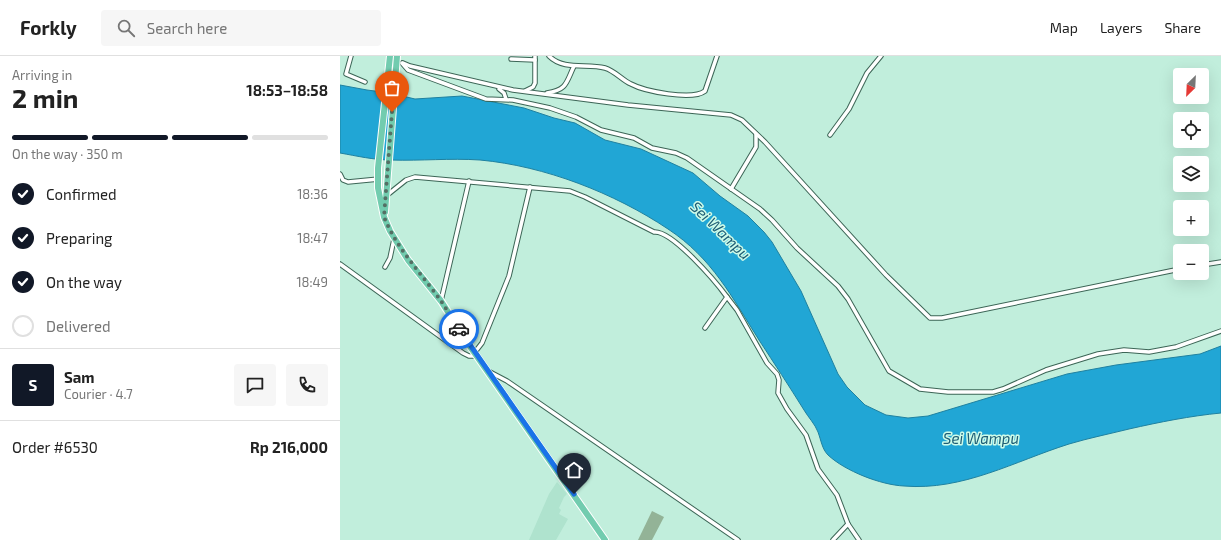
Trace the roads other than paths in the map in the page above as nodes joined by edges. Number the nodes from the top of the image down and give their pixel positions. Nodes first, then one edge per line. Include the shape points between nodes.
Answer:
1 (351, 56) edge
2 (390, 56) edge
3 (549, 56) edge
4 (717, 56) edge
5 (881, 56) edge
6 (535, 58) edge
7 (511, 59) dead end
8 (399, 60) edge
9 (574, 66) junction
10 (366, 82) dead end
11 (494, 86) junction
12 (524, 91) junction
13 (542, 93) junction
14 (506, 99) junction
15 (756, 133) junction
16 (830, 135) dead end
17 (340, 174) edge
18 (379, 179) junction
19 (469, 181) junction
20 (530, 187) junction
21 (731, 189) junction
22 (386, 196) junction
23 (380, 199) junction
24 (384, 217) junction
25 (394, 239) junction
26 (1221, 262) edge
27 (340, 264) edge
28 (1209, 264) edge
29 (385, 267) dead end
30 (1173, 270) edge
31 (727, 296) junction
32 (441, 301) junction
33 (705, 328) dead end
34 (1221, 331) edge
35 (476, 354) junction
36 (487, 370) junction
37 (848, 524) junction
38 (605, 540) edge
39 (738, 540) edge
40 (833, 540) edge
41 (859, 540) edge

1 - 10 street via 346,74
2 - 18 highway
3 - 9 street via 555,61
4 - 9 street via 705,91 692,96 673,96 634,86 603,68
5 - 16 street via 867,73 849,109
6 - 7 street
6 - 12 street via 536,83
8 - 11 street via 410,66
8 - 14 street via 408,70 480,97
8 - 22 highway via 396,70
9 - 13 street via 563,89 558,92
11 - 12 street
11 - 14 street via 504,93
12 - 13 street
13 - 15 street via 731,115 742,120
14 - 21 street via 550,108 576,117 601,130 634,138 652,148 676,153
15 - 21 street via 756,148
15 - 30 street via 886,275 930,318 942,318
17 - 18 street via 343,180 348,182
18 - 23 highway
19 - 20 street via 498,186
19 - 22 street via 415,177 406,180
19 - 32 street
20 - 31 street via 570,192 585,197 652,231 659,232 680,245
20 - 35 street via 509,276
21 - 34 street via 764,213 838,286 887,368 897,377 920,389 993,392 1046,370 1098,354 1176,348
22 - 23 street
22 - 24 highway
23 - 24 highway
24 - 25 highway
25 - 29 street via 390,258
25 - 32 highway
26 - 28 street
27 - 35 street via 463,353 469,356
31 - 33 street
31 - 37 street via 767,363 777,374 778,393 806,435 818,468 837,495
32 - 35 highway
35 - 36 highway
36 - 38 highway
36 - 39 street via 507,381
37 - 40 street
37 - 41 street

